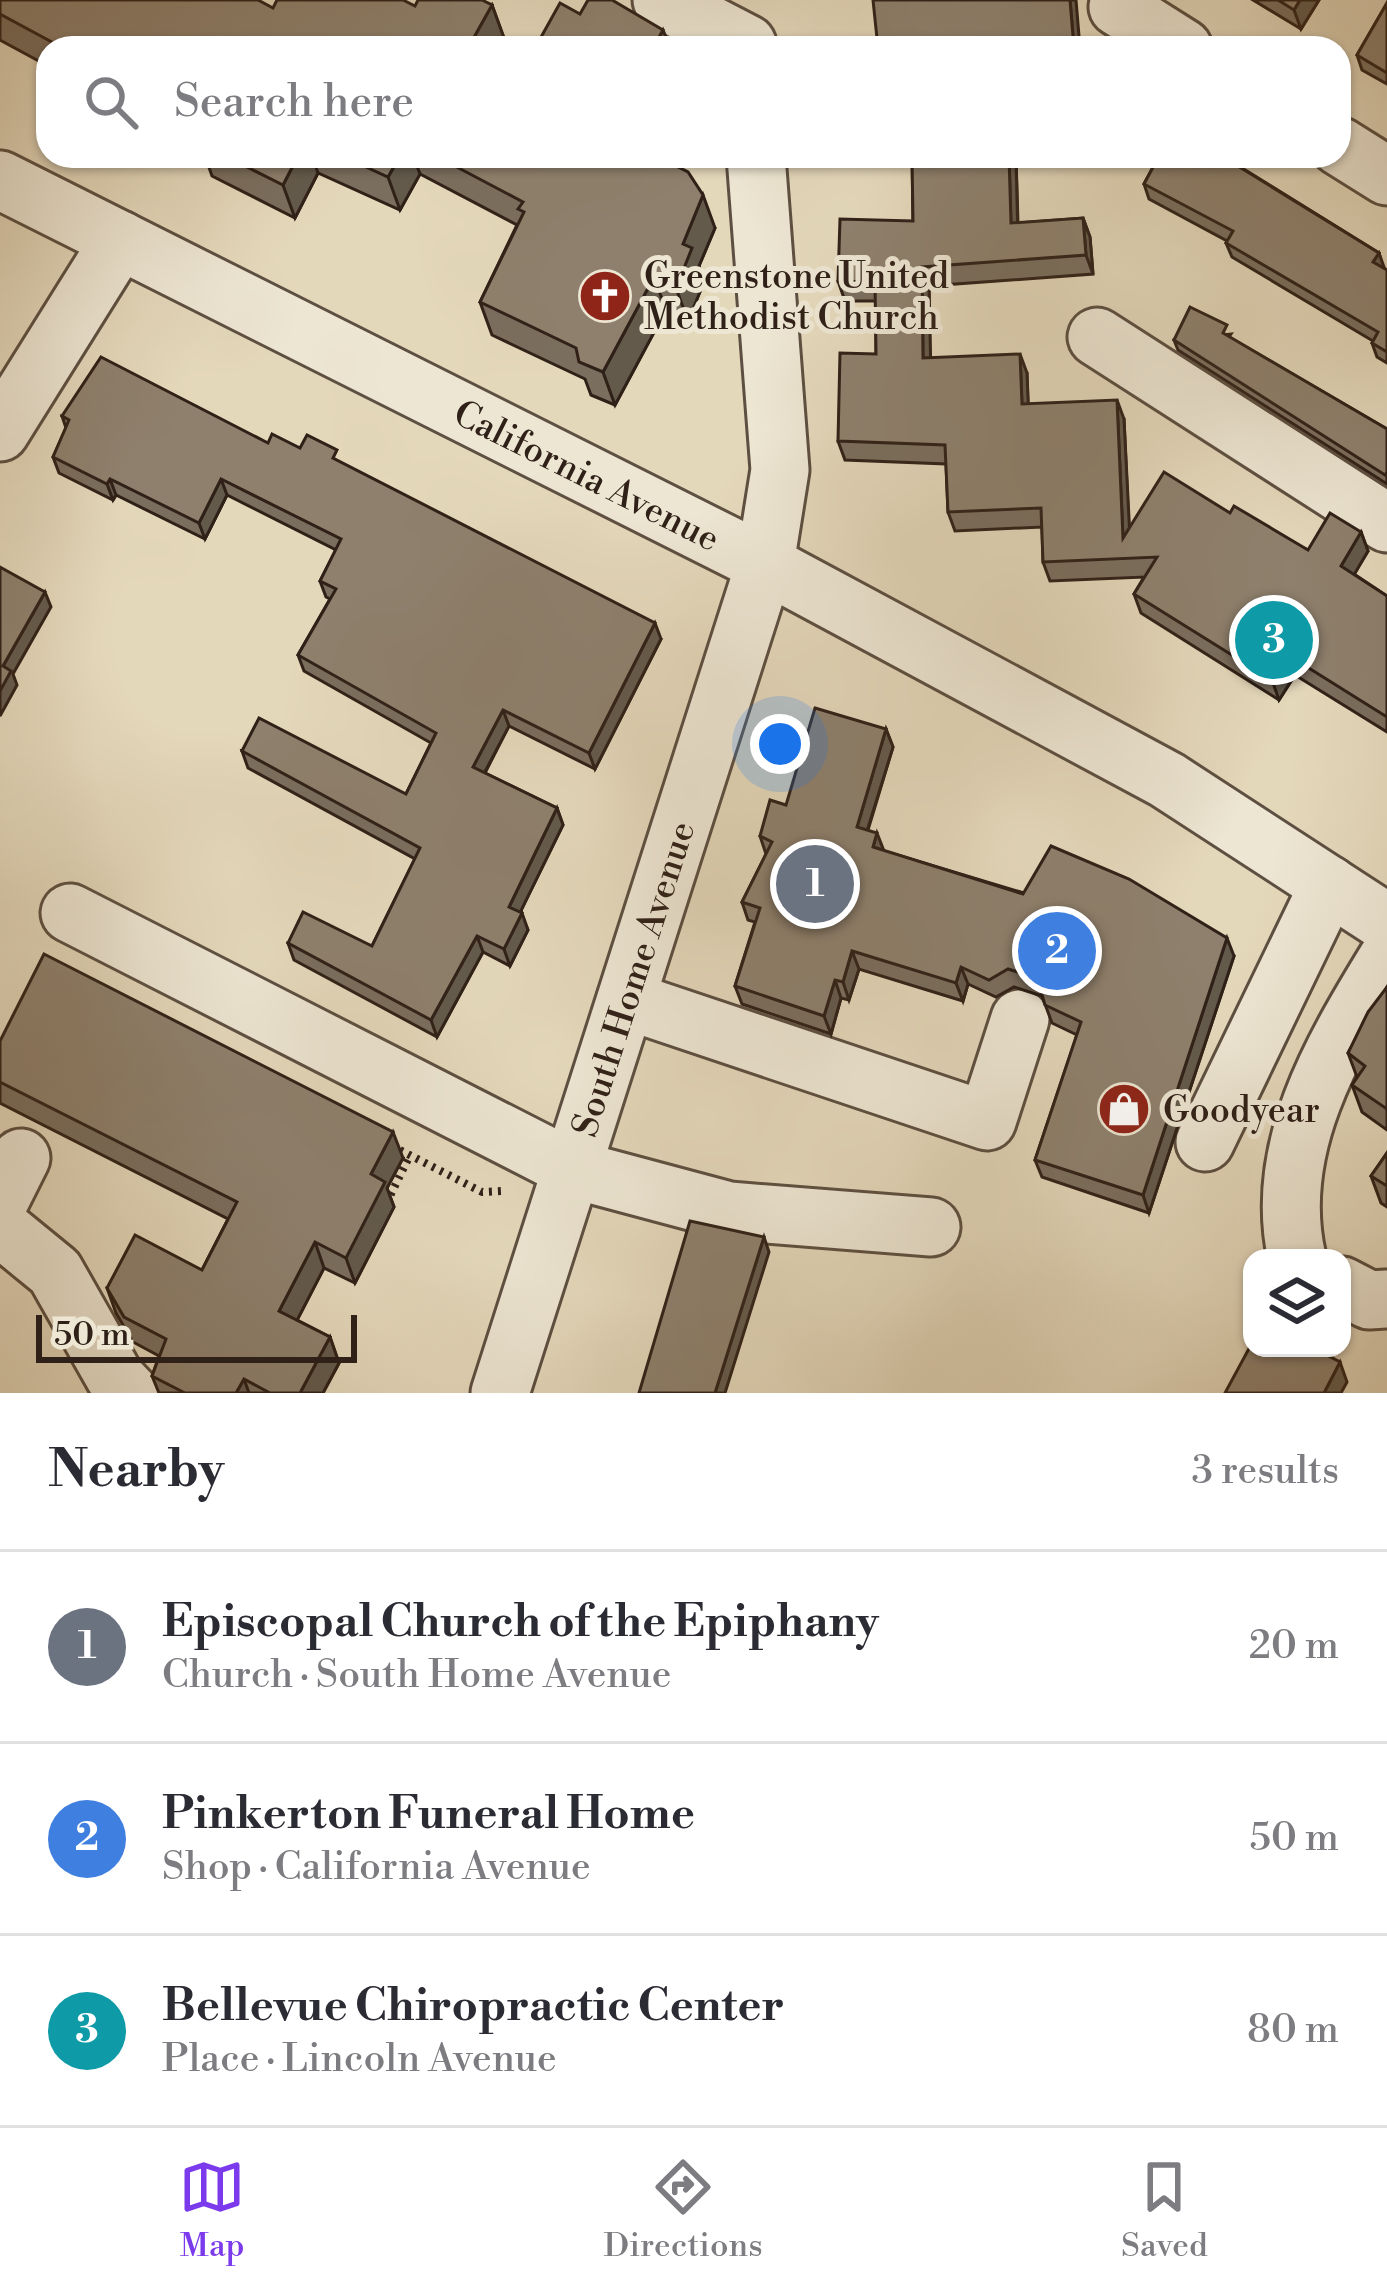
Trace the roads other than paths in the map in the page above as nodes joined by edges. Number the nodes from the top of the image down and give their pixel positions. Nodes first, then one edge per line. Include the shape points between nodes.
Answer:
1 (662, 0) edge
2 (1118, 7) dead end
3 (744, 31) edge
4 (1164, 36) edge
5 (1351, 154) edge
6 (757, 168) edge
7 (1387, 176) edge
8 (0, 180) edge
9 (120, 240) junction
10 (1097, 337) dead end
11 (0, 431) edge
12 (1387, 523) edge
13 (764, 564) junction
14 (1329, 885) junction
15 (70, 913) dead end
16 (1387, 923) edge
17 (1387, 959) edge
18 (626, 1000) junction
19 (1020, 1019) dead end
20 (1204, 1142) dead end
21 (572, 1169) junction
22 (0, 1227) edge
23 (931, 1227) dead end
24 (1295, 1249) edge
25 (1351, 1291) edge
26 (1387, 1299) edge
27 (130, 1393) edge
28 (500, 1393) edge

1 - 3 street
2 - 4 street
5 - 7 street
6 - 13 street, South Home Avenue via 780,470
8 - 9 street, California Avenue
9 - 11 street
9 - 13 street, California Avenue
10 - 12 street
13 - 14 street, California Avenue via 1167,780
13 - 18 street, South Home Avenue
14 - 16 street, California Avenue
14 - 20 street
15 - 21 street
17 - 24 street via 1315,1083 1287,1214
18 - 19 street via 987,1121
18 - 21 street, South Home Avenue
21 - 23 street via 729,1211
21 - 28 street, South Home Avenue
22 - 27 street via 55,1272
25 - 26 street

